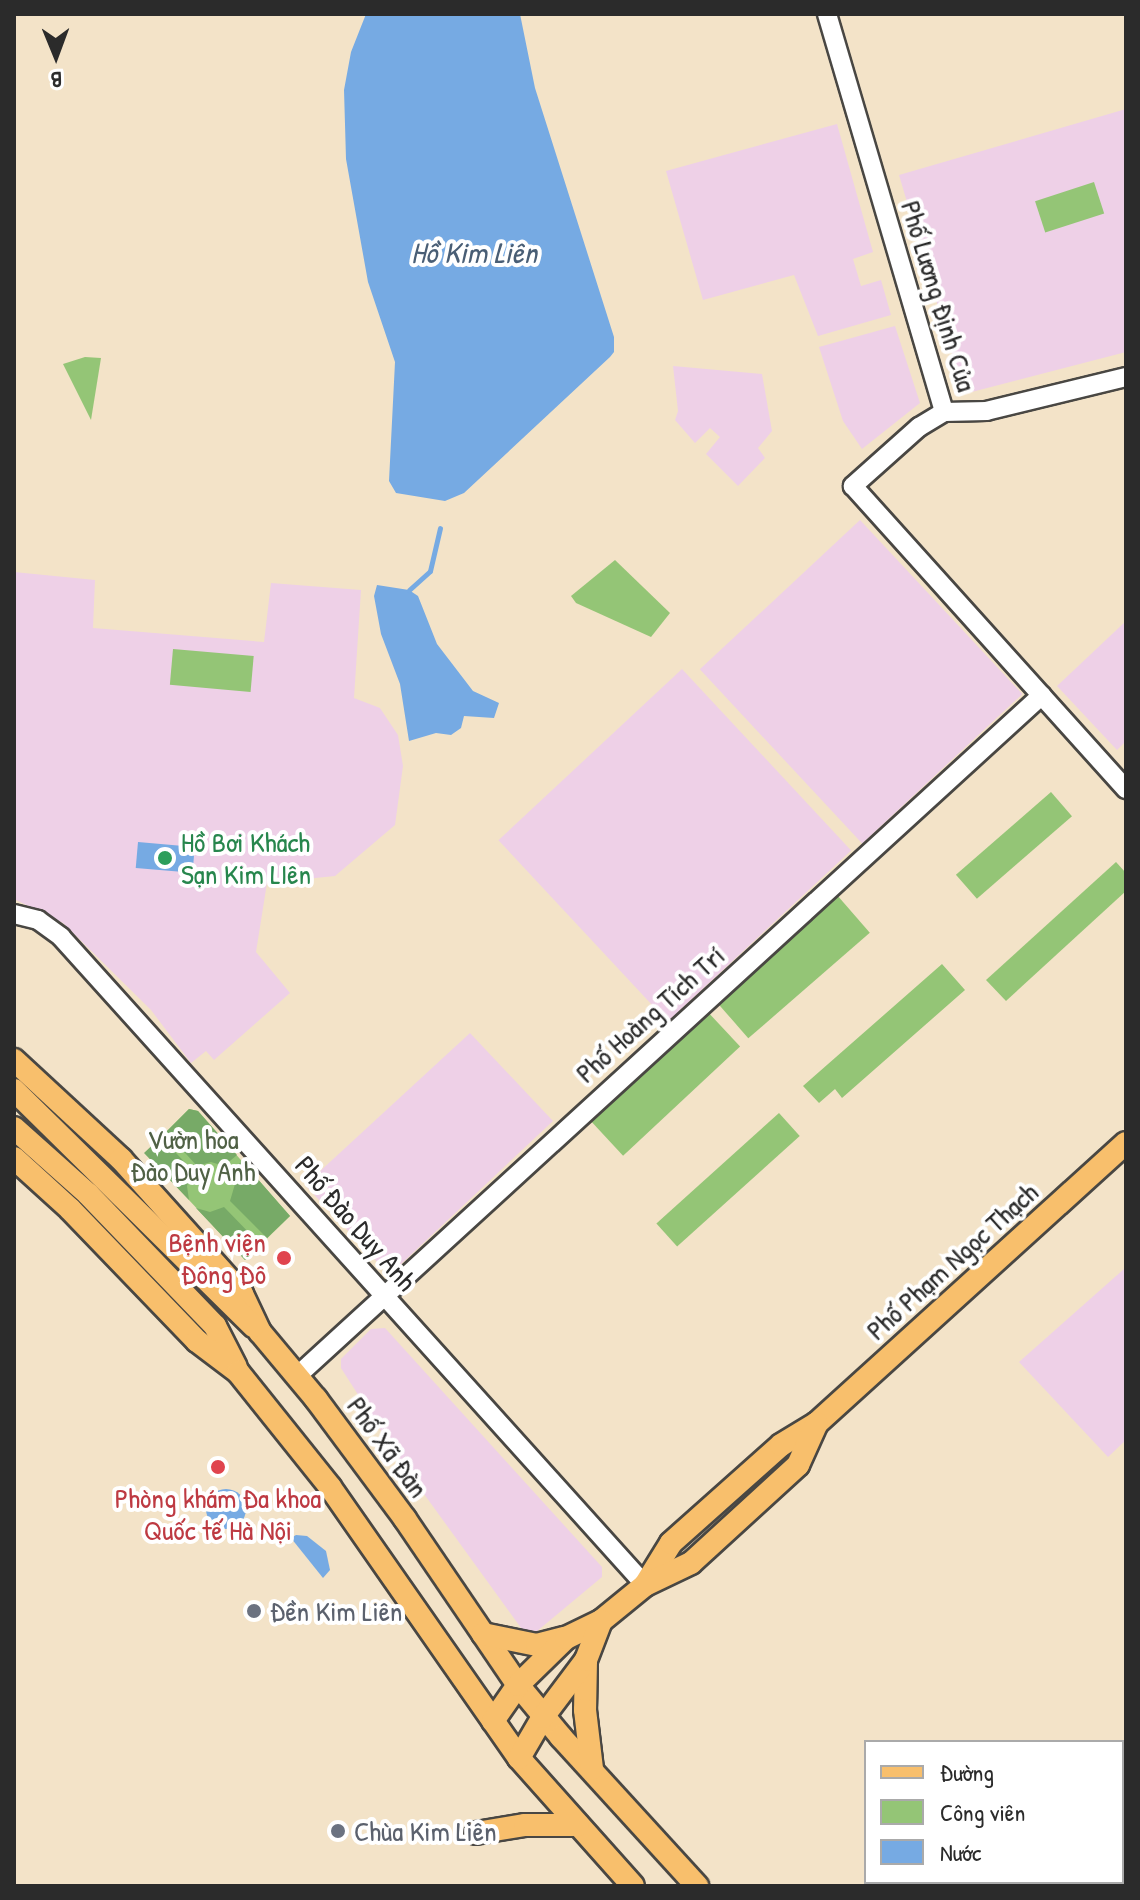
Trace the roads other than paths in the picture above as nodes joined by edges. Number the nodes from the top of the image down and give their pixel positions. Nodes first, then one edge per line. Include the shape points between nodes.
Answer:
1 (827, 14) edge
2 (1126, 377) edge
3 (944, 412) junction
4 (1042, 695) junction
5 (1126, 789) edge
6 (14, 914) edge
7 (14, 1060) edge
8 (14, 1090) edge
9 (14, 1128) edge
10 (1126, 1143) edge
11 (14, 1158) edge
12 (383, 1296) junction
13 (260, 1332) junction
14 (238, 1372) junction
15 (297, 1376) junction
16 (645, 1585) junction
17 (601, 1621) junction
18 (483, 1634) junction
19 (566, 1638) junction
20 (586, 1660) junction
21 (518, 1685) junction
22 (543, 1717) junction
23 (493, 1721) junction
24 (519, 1758) junction
25 (592, 1769) junction
26 (578, 1825) junction
27 (476, 1833) dead end
28 (633, 1886) edge
29 (697, 1886) edge

1 - 3 street, Phố Lương Định Của
2 - 3 street via 987,411
3 - 4 street, Phố Lương Định Của via 919,427 853,486
4 - 5 street, Phố Lương Định Của
4 - 12 street, Phố Hoàng Tích Trí
6 - 12 street, Phố Đào Duy Anh via 38,920 61,937
7 - 13 main road, Phố Xã Đàn via 131,1170 242,1294
8 - 13 main road
9 - 14 main road via 88,1194 215,1326
10 - 16 main road, Phố Phạm Ngọc Thạch via 817,1423 798,1465 691,1563
11 - 14 main road via 197,1341
12 - 15 street, Phố Hoàng Tích Trí
12 - 16 street, Phố Đào Duy Anh
13 - 15 main road, Phố Xã Đàn
14 - 23 main road via 330,1487
15 - 18 main road, Phố Xã Đàn
16 - 17 main road, Phố Phạm Ngọc Thạch
17 - 19 main road, Phố Phạm Ngọc Thạch
17 - 20 main road, Phố Phạm Ngọc Thạch
18 - 19 main road via 537,1645
18 - 21 main road, Phố Xã Đàn
19 - 21 main road, Phố Phạm Ngọc Thạch
20 - 22 main road, Phố Phạm Ngọc Thạch
20 - 25 main road
21 - 22 main road, Phố Xã Đàn
21 - 23 main road, Phố Phạm Ngọc Thạch
22 - 24 main road, Phố Phạm Ngọc Thạch
22 - 25 main road, Phố Xã Đàn
23 - 24 main road
24 - 26 main road
25 - 29 main road, Phố Xã Đàn
26 - 27 main road via 525,1825
26 - 28 main road

